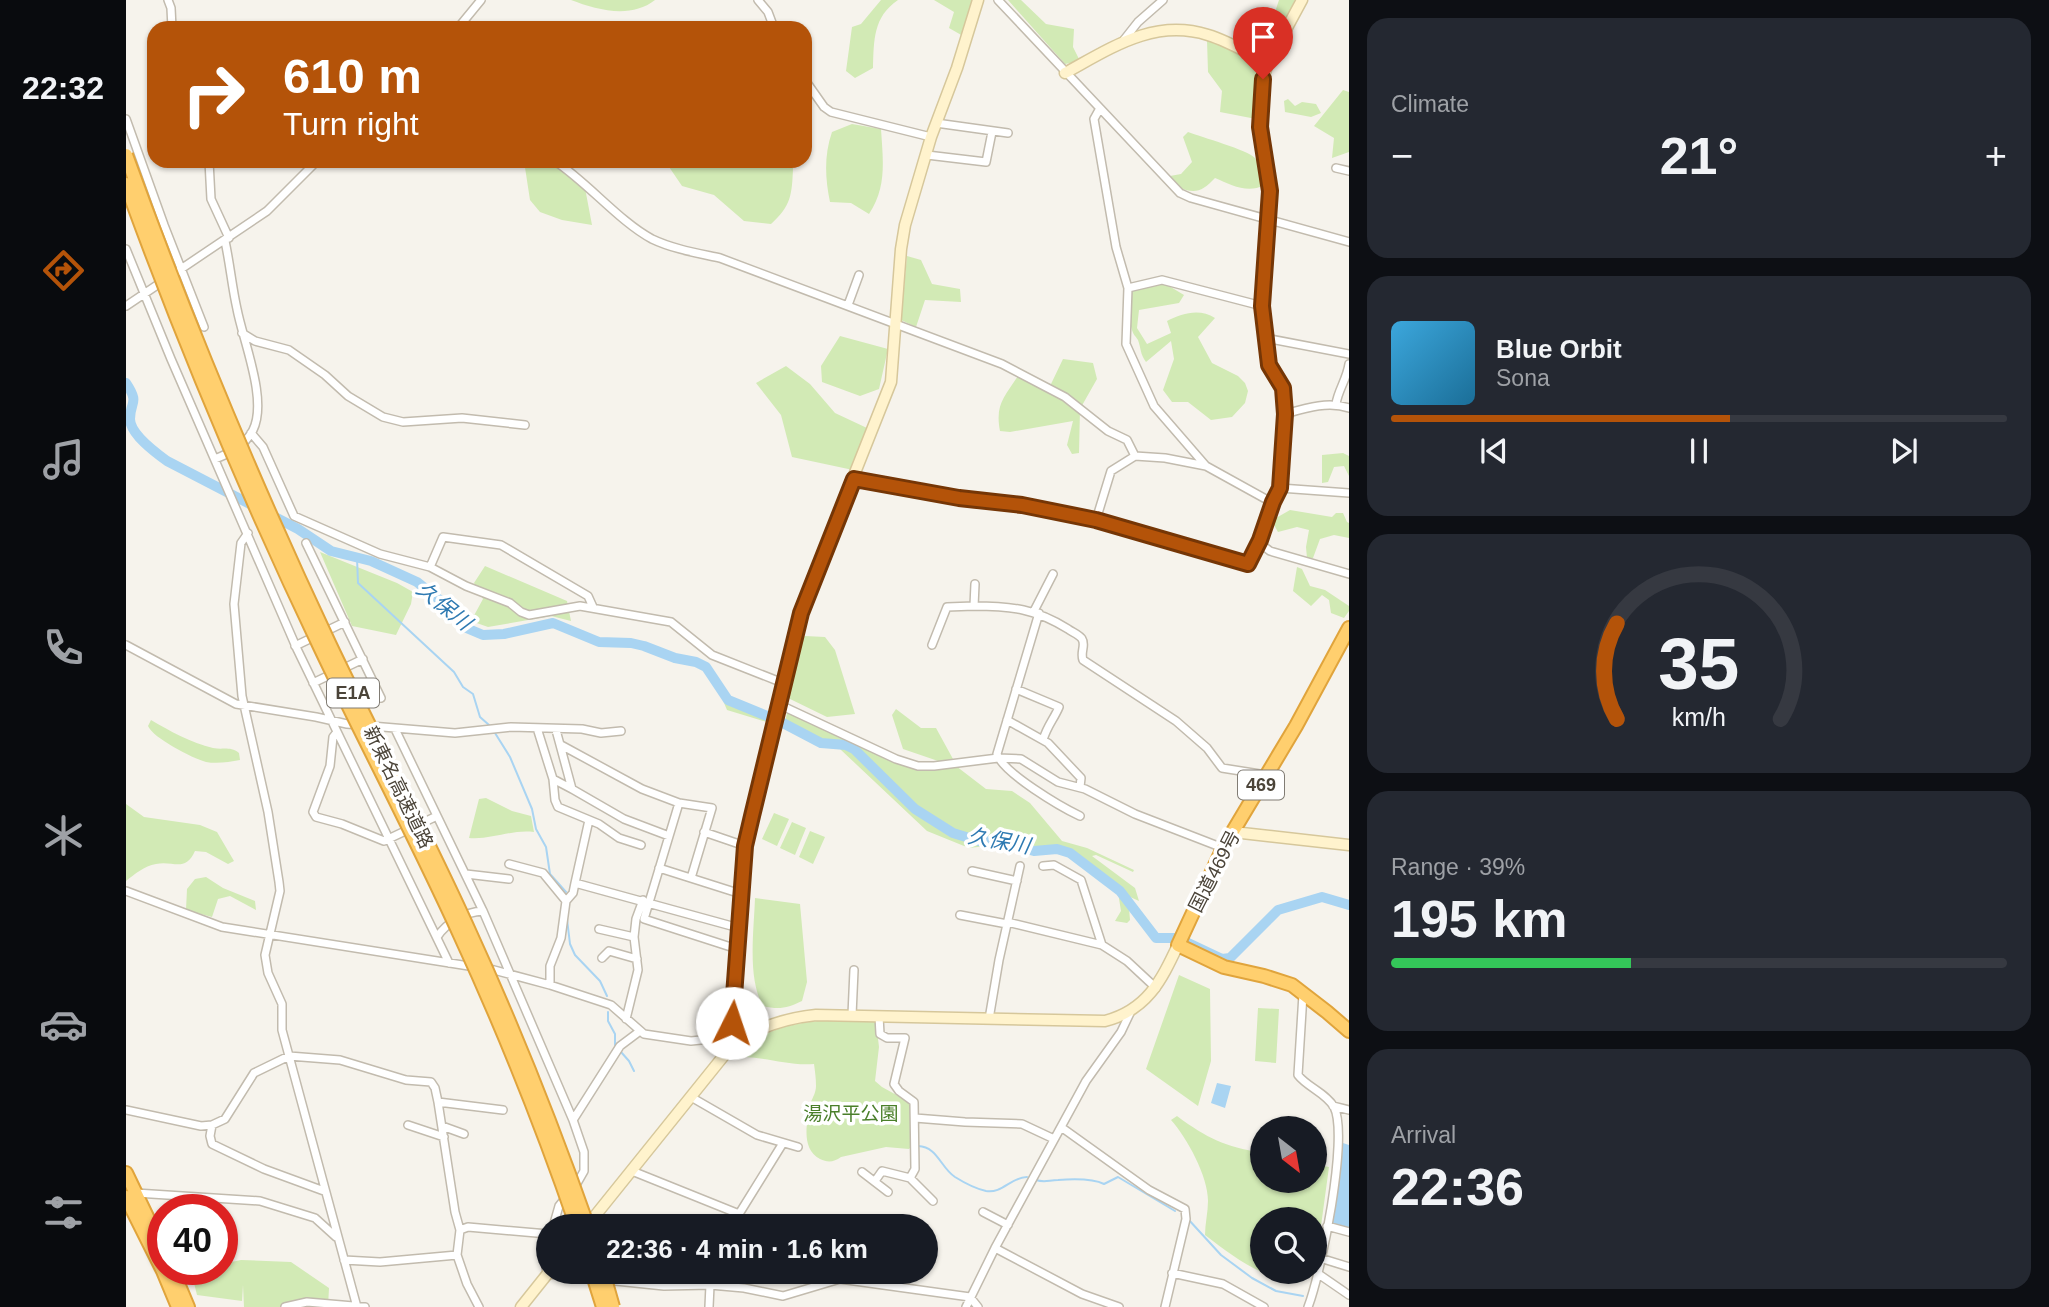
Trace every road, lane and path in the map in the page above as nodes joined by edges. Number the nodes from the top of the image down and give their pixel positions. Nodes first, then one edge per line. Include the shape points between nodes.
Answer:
1 (168, 0) edge
2 (481, 0) edge
3 (758, 0) edge
4 (978, 0) edge
5 (998, 0) edge
6 (1163, 0) edge
7 (1302, 0) edge
8 (172, 21) edge
9 (464, 21) edge
10 (771, 21) edge
11 (1122, 42) junction
12 (1268, 62) junction
13 (1065, 73) junction
14 (812, 90) edge
15 (1100, 110) junction
16 (126, 118) edge
17 (936, 123) junction
18 (992, 132) junction
19 (1008, 133) dead end
20 (931, 136) junction
21 (126, 155) edge
22 (927, 155) junction
23 (143, 166) junction
24 (209, 168) edge
25 (310, 168) edge
26 (566, 168) edge
27 (1336, 168) dead end
28 (1349, 171) edge
29 (126, 172) edge
30 (126, 184) edge
31 (1267, 219) junction
32 (227, 239) junction
33 (1349, 242) edge
34 (126, 249) edge
35 (181, 270) junction
36 (859, 275) dead end
37 (1128, 288) junction
38 (144, 295) junction
39 (848, 305) junction
40 (126, 306) edge
41 (1262, 306) junction
42 (895, 322) junction
43 (204, 327) dead end
44 (242, 333) junction
45 (1265, 338) junction
46 (1349, 354) edge
47 (1349, 364) edge
48 (1336, 404) junction
49 (1349, 408) edge
50 (1285, 414) junction
51 (525, 425) dead end
52 (251, 433) junction
53 (1135, 456) junction
54 (215, 459) junction
55 (1206, 466) junction
56 (854, 479) junction
57 (1280, 488) junction
58 (1349, 494) edge
59 (1273, 502) junction
60 (1096, 520) junction
61 (248, 533) junction
62 (1260, 540) junction
63 (306, 543) dead end
64 (430, 567) junction
65 (1053, 574) dead end
66 (1349, 574) edge
67 (975, 584) dead end
68 (974, 606) junction
69 (593, 607) junction
70 (1037, 612) junction
71 (345, 622) junction
72 (1349, 628) edge
73 (126, 645) edge
74 (932, 645) dead end
75 (295, 646) junction
76 (363, 659) junction
77 (313, 683) junction
78 (783, 683) junction
79 (1016, 690) junction
80 (381, 698) dead end
81 (778, 704) junction
82 (245, 706) junction
83 (331, 720) junction
84 (1007, 720) junction
85 (537, 728) junction
86 (395, 729) junction
87 (556, 730) junction
88 (621, 731) dead end
89 (337, 732) junction
90 (1043, 740) junction
91 (561, 745) junction
92 (998, 758) junction
93 (1267, 775) junction
94 (553, 779) junction
95 (1080, 787) junction
96 (572, 789) junction
97 (679, 803) junction
98 (438, 816) junction
99 (1080, 816) dead end
100 (589, 820) junction
101 (704, 832) junction
102 (1233, 832) junction
103 (669, 836) junction
104 (390, 839) junction
105 (641, 845) dead end
106 (1349, 845) edge
107 (745, 846) junction
108 (1223, 848) junction
109 (509, 864) dead end
110 (1020, 866) dead end
111 (1042, 866) dead end
112 (659, 868) junction
113 (972, 872) dead end
114 (467, 874) junction
115 (691, 878) junction
116 (509, 879) dead end
117 (1017, 881) junction
118 (575, 883) junction
119 (126, 891) edge
120 (741, 894) junction
121 (566, 901) junction
122 (646, 901) junction
123 (483, 911) junction
124 (960, 915) dead end
125 (1007, 923) junction
126 (739, 928) junction
127 (599, 929) dead end
128 (267, 936) junction
129 (436, 937) junction
130 (634, 937) junction
131 (1102, 945) junction
132 (1178, 945) junction
133 (737, 949) junction
134 (602, 958) dead end
135 (637, 959) junction
136 (449, 963) junction
137 (854, 970) dead end
138 (511, 975) junction
139 (550, 985) junction
140 (1156, 988) junction
141 (1303, 993) junction
142 (1131, 1011) junction
143 (852, 1015) junction
144 (879, 1016) junction
145 (626, 1019) junction
146 (989, 1019) junction
147 (640, 1031) junction
148 (1349, 1031) edge
149 (732, 1040) junction
150 (289, 1056) junction
151 (691, 1097) junction
152 (439, 1102) junction
153 (1334, 1106) junction
154 (503, 1110) dead end
155 (1349, 1110) edge
156 (126, 1111) edge
157 (915, 1118) junction
158 (573, 1120) junction
159 (212, 1125) junction
160 (408, 1125) dead end
161 (442, 1126) junction
162 (1060, 1127) junction
163 (464, 1134) dead end
164 (444, 1137) junction
165 (1054, 1139) junction
166 (1340, 1139) junction
167 (1349, 1142) edge
168 (783, 1143) junction
169 (798, 1147) dead end
170 (632, 1171) junction
171 (862, 1172) dead end
172 (126, 1173) edge
173 (910, 1178) junction
174 (875, 1181) junction
175 (324, 1191) junction
176 (888, 1192) dead end
177 (131, 1195) edge
178 (933, 1201) dead end
179 (983, 1212) dead end
180 (557, 1214) edge
181 (572, 1214) edge
182 (582, 1214) edge
183 (597, 1214) edge
184 (147, 1222) edge
185 (1008, 1225) junction
186 (1327, 1226) joint
187 (460, 1230) junction
188 (1349, 1232) edge
189 (536, 1233) edge
190 (337, 1237) junction
191 (995, 1248) junction
192 (457, 1255) junction
193 (344, 1260) junction
194 (1327, 1260) edge
195 (1349, 1267) edge
196 (1172, 1273) junction
197 (1327, 1280) edge
198 (539, 1284) edge
199 (596, 1284) edge
200 (606, 1284) edge
201 (646, 1284) edge
202 (1314, 1284) edge
203 (179, 1285) edge
204 (710, 1285) junction
205 (1349, 1296) edge
206 (970, 1297) junction
207 (356, 1306) edge
208 (178, 1307) edge
209 (188, 1307) edge
210 (285, 1307) edge
211 (365, 1307) edge
212 (479, 1307) edge
213 (521, 1307) edge
214 (603, 1307) edge
215 (613, 1307) edge
216 (709, 1307) edge
217 (966, 1307) edge
218 (978, 1307) edge
219 (1119, 1307) edge
220 (1165, 1307) edge
221 (1264, 1307) edge
222 (1308, 1307) edge

1 - 8 street
2 - 9 street
3 - 10 street
4 - 17 street
5 - 13 street
6 - 11 street
7 - 12 street
11 - 12 street via 1175,29 1212,36
11 - 13 street
12 - 31 street via 1260,127 1270,191
13 - 15 street
14 - 20 street via 831,112
15 - 31 street via 1180,193
15 - 37 street via 1094,119 1116,247
16 - 23 street
17 - 18 street
17 - 20 street
18 - 19 street
18 - 22 street via 986,162
20 - 22 street
21 - 182 highway, 新東名高速道路 / E1A, bridge via 235,433 329,644 469,930 537,1090
22 - 42 street via 905,225
23 - 29 street
23 - 35 street
24 - 32 street via 211,199
25 - 32 street via 267,211
26 - 39 street via 654,240 720,258
27 - 28 street
30 - 181 highway, 新東名高速道路 / E1A, bridge via 179,324 274,547 498,1020
31 - 33 street
31 - 41 street
32 - 35 street
32 - 44 street
34 - 38 street
35 - 38 street
35 - 43 street
36 - 39 street
37 - 41 street via 1162,280
37 - 55 street via 1126,344 1154,406
38 - 40 street
38 - 54 street
39 - 42 street
41 - 45 street
42 - 53 street via 1002,364 1065,397 1127,440
42 - 56 street via 891,382
44 - 51 street via 289,350 383,417 403,422 462,418
44 - 52 street via 256,402
45 - 46 street
45 - 50 street via 1269,365 1283,388
47 - 48 street
48 - 49 street
48 - 50 street
50 - 57 street
52 - 54 street via 235,450
52 - 64 street via 264,447 294,516 380,554
53 - 55 street
53 - 60 street via 1111,471
54 - 61 street
55 - 59 street
56 - 60 street
56 - 78 street via 801,613
57 - 58 street
57 - 59 street
59 - 62 street
60 - 62 street via 1248,564
61 - 75 street
61 - 82 street via 240,543 234,604
62 - 66 street via 1270,551
63 - 71 street
64 - 69 street via 529,615
64 - 69 street via 443,537 493,543 588,596
65 - 70 street
67 - 68 street
68 - 70 street
68 - 74 street via 947,607
69 - 78 street via 671,622 712,655
70 - 79 street
70 - 93 street via 1081,637 1083,660 1176,721 1208,748 1222,768
71 - 75 street
71 - 76 street
72 - 93 highway, 国道469号 / 469
73 - 82 street
75 - 77 street
76 - 77 street
76 - 80 street
77 - 83 street
78 - 81 street
79 - 84 street
79 - 90 street via 1059,707
81 - 92 street via 918,766
81 - 107 street
82 - 83 street
82 - 128 street via 279,882
83 - 86 street
83 - 89 street
84 - 90 street
84 - 92 street
85 - 86 street via 455,733
85 - 87 street
85 - 94 street
86 - 98 street
87 - 88 street
87 - 91 street
89 - 104 street
89 - 104 street via 313,812 384,841
90 - 95 street via 1074,769 1081,778
91 - 96 street
91 - 97 street via 642,789
92 - 95 street via 1021,759 1049,778
92 - 99 street
93 - 102 highway, 国道469号 / 469
94 - 96 street
94 - 100 street via 558,807
95 - 108 street
96 - 103 street via 624,819
97 - 101 street via 712,808
97 - 103 street
98 - 104 street
98 - 114 street
100 - 105 street
100 - 118 street
101 - 107 street
101 - 115 street
102 - 106 street
102 - 108 highway, 国道469号 / 469
103 - 112 street
104 - 129 street
107 - 120 street
108 - 132 highway, 国道469号 / 469
109 - 121 street via 543,873
110 - 117 street
111 - 131 street via 1054,865 1081,880
112 - 115 street
112 - 122 street
113 - 117 street
114 - 116 street
114 - 123 street
115 - 120 street
117 - 125 street
118 - 121 street
118 - 122 street
119 - 128 street via 222,927
120 - 126 street
121 - 139 street via 561,938 550,965
122 - 126 street
122 - 130 street via 636,919
122 - 133 street via 643,919
123 - 129 street via 452,922
123 - 138 street
124 - 125 street
125 - 131 street
125 - 146 street
126 - 133 street
127 - 130 street
128 - 136 street
128 - 150 street via 266,964 282,1004
129 - 136 street
130 - 135 street
131 - 140 street
132 - 140 street
132 - 141 highway via 1210,962 1280,980
133 - 149 street
134 - 135 street via 609,951
135 - 145 street
136 - 138 street
137 - 143 street
138 - 139 street
138 - 158 street
139 - 145 street via 603,1001
140 - 142 street
141 - 148 highway
141 - 153 street via 1298,1075
142 - 146 street via 1098,1022
142 - 162 street
143 - 144 street
143 - 149 street via 787,1020
144 - 146 street
144 - 157 street via 880,1034 905,1038 894,1084 914,1102
145 - 147 street
147 - 149 street via 691,1041
147 - 158 street via 620,1046
149 - 151 street
150 - 152 street via 340,1060 406,1080 431,1082
150 - 159 street via 254,1073 225,1119
150 - 175 street
151 - 168 street via 757,1135
151 - 170 street
152 - 154 street
152 - 161 street
153 - 155 street
153 - 166 street
156 - 159 street
157 - 165 street via 1023,1124
157 - 173 street via 915,1169
158 - 180 street via 585,1158 584,1171
159 - 175 street via 212,1144
160 - 164 street
161 - 163 street
161 - 164 street
162 - 165 street
162 - 196 street via 1149,1190 1185,1209
164 - 187 street
165 - 185 street
166 - 167 street
166 - 186 street
168 - 169 street
168 - 170 street via 739,1214
170 - 183 street
171 - 174 street
172 - 177 highway
173 - 174 street via 882,1171
173 - 178 street
174 - 176 street
175 - 190 street
177 - 184 highway
177 - 190 street via 260,1202 315,1218
177 - 208 highway
179 - 185 street
185 - 191 street
186 - 188 street
187 - 189 street via 480,1227
187 - 192 street
190 - 193 street
191 - 206 street
191 - 219 street via 1082,1294
192 - 193 street via 380,1262
192 - 212 street
193 - 207 street
194 - 195 street
196 - 220 street
196 - 221 street via 1223,1284
197 - 205 street
198 - 213 street
199 - 214 highway, bridge
200 - 215 highway, bridge
201 - 204 street
202 - 222 street
203 - 209 highway
204 - 206 street via 783,1296 840,1279
204 - 216 street
206 - 217 street
206 - 218 street
207 - 210 street via 307,1302
207 - 211 street

